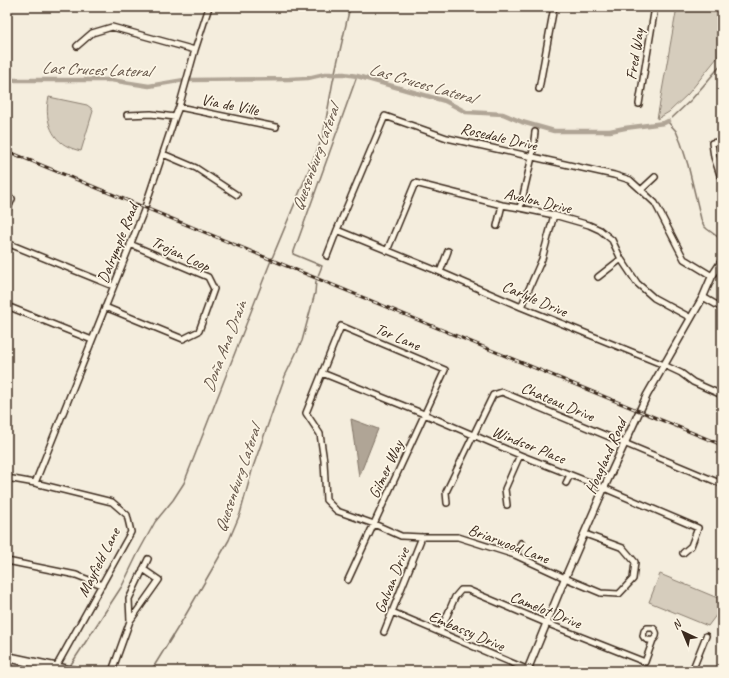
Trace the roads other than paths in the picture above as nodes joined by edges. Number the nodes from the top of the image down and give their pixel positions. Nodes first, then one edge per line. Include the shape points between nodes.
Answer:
1 (209, 7) edge
2 (554, 7) edge
3 (655, 7) edge
4 (77, 46) dead end
5 (196, 50) junction
6 (540, 89) dead end
7 (639, 104) dead end
8 (178, 107) junction
9 (127, 115) dead end
10 (174, 117) junction
11 (276, 127) dead end
12 (535, 132) dead end
13 (722, 141) edge
14 (163, 154) junction
15 (532, 157) junction
16 (722, 176) edge
17 (655, 177) dead end
18 (641, 190) junction
19 (237, 195) dead end
20 (12, 199) dead end
21 (502, 205) junction
22 (520, 208) junction
23 (7, 211) edge
24 (554, 215) junction
25 (496, 226) dead end
26 (337, 230) junction
27 (7, 244) edge
28 (130, 244) junction
29 (387, 251) junction
30 (448, 251) dead end
31 (327, 256) dead end
32 (621, 259) junction
33 (722, 261) edge
34 (440, 272) junction
35 (712, 276) junction
36 (598, 277) dead end
37 (113, 286) junction
38 (703, 297) junction
39 (7, 306) edge
40 (105, 307) junction
41 (521, 307) junction
42 (722, 308) edge
43 (691, 318) junction
44 (341, 326) joint
45 (92, 340) junction
46 (664, 365) junction
47 (445, 370) joint
48 (322, 373) junction
49 (722, 394) edge
50 (424, 414) junction
51 (473, 436) junction
52 (624, 443) junction
53 (520, 455) junction
54 (570, 475) junction
55 (7, 478) edge
56 (566, 483) dead end
57 (35, 484) junction
58 (722, 484) edge
59 (604, 488) junction
60 (447, 503) dead end
61 (507, 505) dead end
62 (374, 524) junction
63 (584, 534) junction
64 (422, 537) junction
65 (521, 543) dead end
66 (683, 553) dead end
67 (515, 555) junction
68 (148, 559) dead end
69 (7, 561) edge
70 (143, 569) junction
71 (565, 578) junction
72 (348, 580) dead end
73 (102, 585) junction
74 (392, 612) junction
75 (130, 622) junction
76 (546, 623) junction
77 (384, 632) dead end
78 (440, 632) junction
79 (706, 636) dead end
80 (653, 640) dead end
81 (7, 658) edge
82 (59, 668) junction
83 (73, 671) edge
84 (112, 671) edge
85 (529, 671) edge
86 (692, 671) edge

1 - 5 street, Dalrymple Road
2 - 6 street
3 - 7 street, Fred Way
4 - 5 street via 92,33 112,27
5 - 8 street, Dalrymple Road
8 - 10 street, Dalrymple Road
8 - 11 street, Via de Ville
9 - 10 street via 151,114
10 - 14 street, Dalrymple Road
12 - 15 street
13 - 16 street via 712,143 714,157
14 - 19 street via 196,168
14 - 28 street, Dalrymple Road
15 - 18 street, Rosedale Drive via 614,175 630,180
15 - 22 street
15 - 26 street, Rosedale Drive via 447,138 385,116
17 - 18 street
18 - 35 street, Rosedale Drive via 655,203 684,259
20 - 23 street
21 - 22 street, Avalon Drive
21 - 25 street
21 - 29 street, Avalon Drive via 415,183
22 - 24 street, Avalon Drive
24 - 32 street, Avalon Drive via 600,230 612,240
24 - 41 street via 542,260
26 - 29 street, Carlyle Drive
26 - 31 street, Rosedale Drive
27 - 37 street
28 - 37 street, Dalrymple Road
28 - 40 street, Trojan Loop via 208,277 214,289 199,331 183,339
29 - 34 street, Carlyle Drive
30 - 34 street
32 - 36 street
32 - 43 street, Avalon Drive via 637,283 654,298
33 - 35 street, Hoagland Road
34 - 41 street, Carlyle Drive
35 - 38 street, Hoagland Road
37 - 40 street, Dalrymple Road
38 - 42 street
38 - 43 street, Hoagland Road
39 - 45 street
40 - 45 street, Dalrymple Road
41 - 46 street, Carlyle Drive
43 - 46 street, Hoagland Road
44 - 47 street, Tor Lane
44 - 48 street, Briarwood Lane
45 - 57 street, Dalrymple Road
46 - 49 street, Carlyle Drive via 693,382
46 - 52 street, Hoagland Road
47 - 50 street, Gilmer Way
48 - 50 street, Windsor Place
48 - 62 street, Briarwood Lane via 306,413 320,434 326,500 337,511
50 - 51 street, Windsor Place
50 - 62 street, Gilmer Way
51 - 52 street, Chateau Drive via 493,395 502,392
51 - 53 street, Windsor Place
51 - 60 street, Chateau Drive via 446,492
52 - 58 street, Chateau Drive
52 - 59 street, Hoagland Road
53 - 54 street, Windsor Place
53 - 61 street via 505,489
54 - 56 street
54 - 59 street, Windsor Place
55 - 57 street, Mayfield Lane
57 - 73 street, Mayfield Lane via 112,502 127,515 131,532
59 - 63 street, Hoagland Road
59 - 66 street, Windsor Place via 698,528 691,546
62 - 64 street, Briarwood Lane via 401,536
62 - 72 street, Gilmer Way
63 - 71 street, Hoagland Road
63 - 71 street, Briarwood Lane via 623,548 634,562 633,579 619,594 601,593
64 - 67 street, Briarwood Lane via 458,537
64 - 74 street, Galvan Drive
65 - 67 street
67 - 71 street, Briarwood Lane
68 - 70 street
69 - 73 street via 76,575
70 - 75 street via 129,599
70 - 75 street via 159,580
71 - 76 street, Hoagland Road
73 - 82 street, Mayfield Lane
74 - 77 street, Galvan Drive
74 - 78 street, Embassy Drive
75 - 84 street
76 - 78 street, Camelot Drive via 468,590 460,590
76 - 80 street, Camelot Drive via 645,662
76 - 85 street, Hoagland Road
78 - 85 street, Embassy Drive
79 - 86 street
81 - 82 main road
82 - 83 main road

